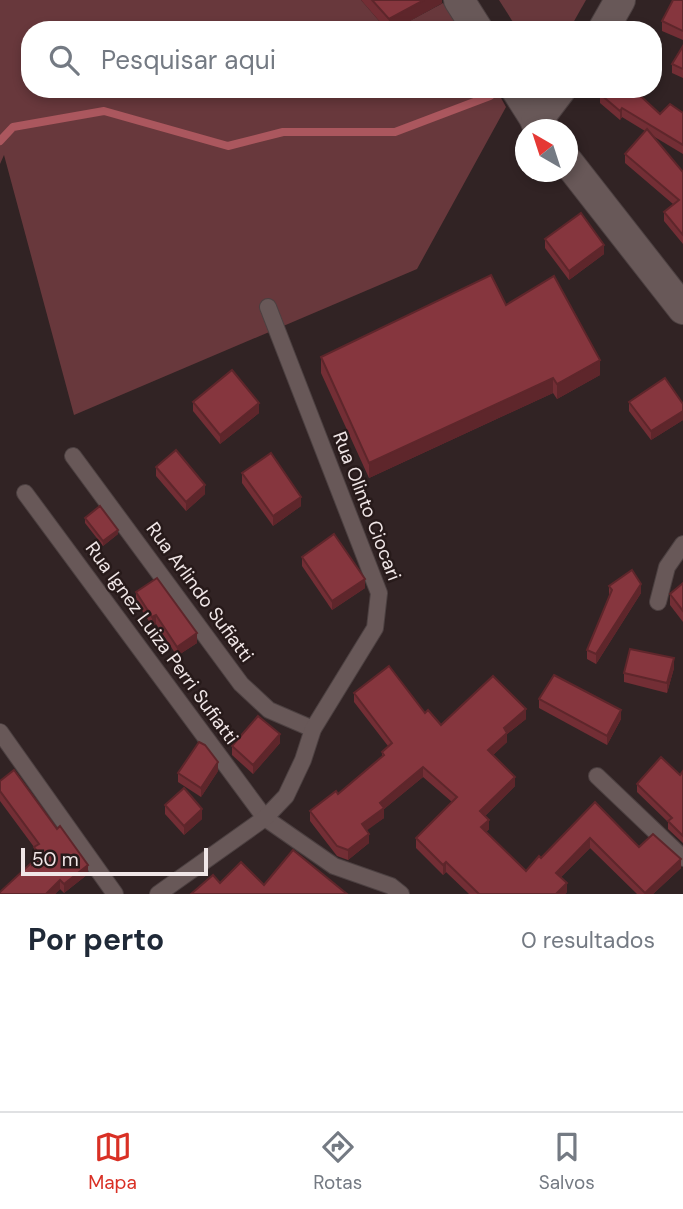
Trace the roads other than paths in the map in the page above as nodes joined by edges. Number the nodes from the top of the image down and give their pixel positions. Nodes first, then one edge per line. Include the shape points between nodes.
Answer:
1 (459, 0) edge
2 (620, 0) edge
3 (472, 21) edge
4 (608, 21) edge
5 (522, 98) edge
6 (556, 98) edge
7 (535, 119) edge
8 (543, 119) edge
9 (578, 175) edge
10 (268, 307) dead end
11 (683, 309) edge
12 (74, 456) dead end
13 (25, 493) dead end
14 (683, 544) edge
15 (658, 602) dead end
16 (313, 729) junction
17 (0, 732) edge
18 (597, 776) dead end
19 (265, 818) junction
20 (683, 858) edge
21 (115, 894) edge
22 (158, 894) edge
23 (401, 894) edge

1 - 3 street
2 - 4 street
5 - 7 street
6 - 8 street
9 - 11 street
10 - 16 lane, Rua Olinto Ciocari via 379,593 375,628
12 - 16 lane, Rua Arlindo Sufiatti via 242,684 269,710
13 - 19 lane, Rua Ignez Luiza Perri Sufiatti
14 - 15 lane via 667,567
16 - 19 lane, Rua Olinto Ciocari via 285,796
17 - 21 lane
18 - 20 lane
19 - 22 lane, Rua Olinto Ciocari
19 - 23 lane, Rua Ignez Luiza Perri Sufiatti via 334,866 391,886

